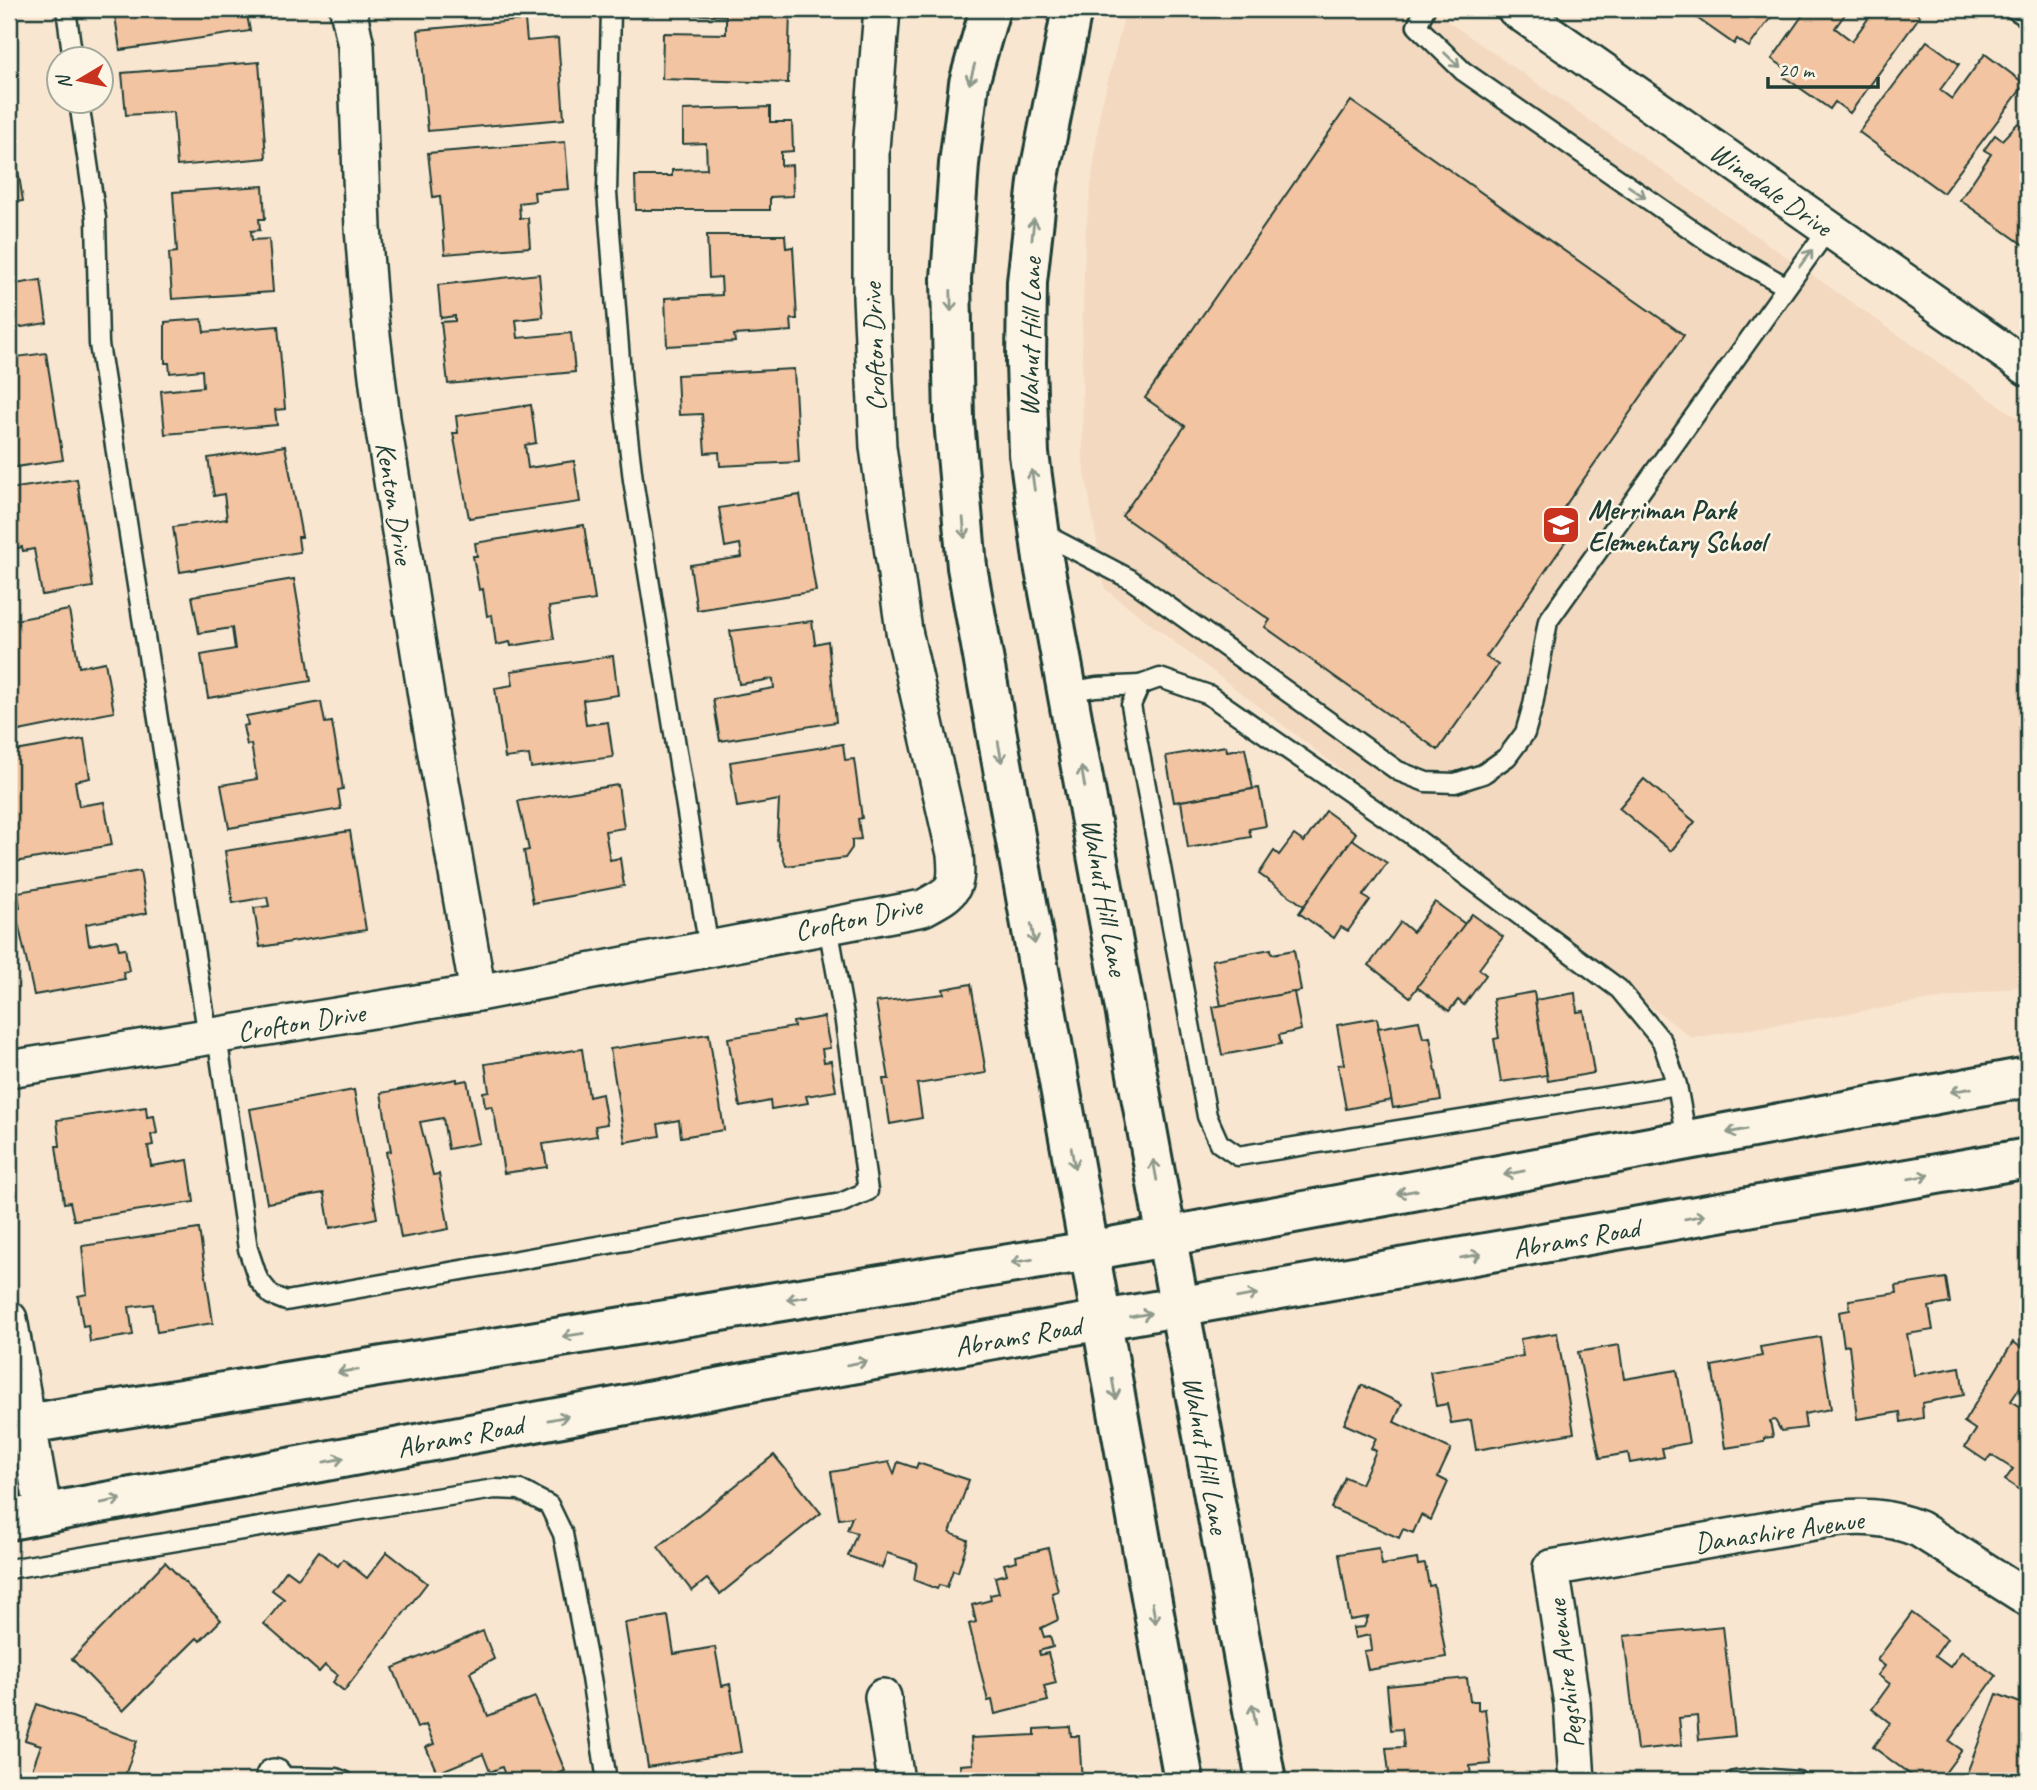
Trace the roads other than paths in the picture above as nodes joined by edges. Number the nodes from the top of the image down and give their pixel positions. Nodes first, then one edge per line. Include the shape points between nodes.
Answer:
1 (66, 9) edge
2 (348, 9) edge
3 (611, 9) edge
4 (882, 9) edge
5 (990, 9) edge
6 (1072, 9) edge
7 (1425, 9) edge
8 (1515, 9) edge
9 (2014, 9) edge
10 (2028, 19) edge
11 (71, 46) edge
12 (81, 116) edge
13 (1828, 229) junction
14 (1785, 286) junction
15 (2028, 369) edge
16 (1040, 532) junction
17 (1140, 685) junction
18 (1067, 692) junction
19 (828, 926) junction
20 (709, 949) junction
21 (478, 993) junction
22 (213, 1037) junction
23 (9, 1069) edge
24 (2028, 1077) edge
25 (1677, 1085) junction
26 (1687, 1140) junction
27 (2025, 1164) edge
28 (1167, 1237) junction
29 (1089, 1251) junction
30 (1180, 1308) junction
31 (9, 1318) edge
32 (1102, 1322) junction
33 (18, 1425) edge
34 (26, 1517) edge
35 (1551, 1568) joint
36 (9, 1569) edge
37 (2028, 1598) edge
38 (883, 1696) dead end
39 (274, 1779) edge
40 (344, 1781) edge
41 (607, 1781) edge
42 (896, 1781) edge
43 (1184, 1781) edge
44 (1266, 1781) edge
45 (1577, 1781) edge
46 (1734, 1781) edge
47 (1798, 1781) edge

1 - 11 lane
2 - 21 street, Kenton Drive via 356,46 363,229 382,418
3 - 20 lane via 607,193 622,386
4 - 19 street, Crofton Drive via 871,149 878,447 904,631 957,879 946,896 923,908
5 -> 29 main road via 969,83 959,164 951,279 954,420 967,567
16 -> 6 main road, Walnut Hill Lane via 1029,454 1027,282 1038,182
7 -> 14 lane via 1417,26 1463,71 1712,244
8 - 13 street, Winedale Drive
9 - 10 lane
12 - 22 lane via 96,218 99,344
14 -> 13 lane
13 - 15 street, Winedale Drive
14 - 16 lane via 1548,621 1525,733 1507,757 1483,774 1455,783 1426,782 1398,771 1130,579
16 - 18 main road, Walnut Hill Lane
17 - 18 lane
17 - 25 lane via 1160,678 1209,695 1410,834 1619,989 1662,1041
17 - 25 lane via 1131,705 1207,1116 1219,1143 1238,1156
28 -> 18 main road, Walnut Hill Lane
19 - 20 street, Crofton Drive
19 - 22 lane via 868,1191 842,1203 703,1229 286,1301 271,1295 258,1279 248,1249
20 - 21 street, Crofton Drive
21 - 22 street, Crofton Drive
22 - 23 street, Crofton Drive
24 -> 26 main road
25 - 26 lane
26 -> 28 main road
30 -> 27 main road, Abrams Road
28 - 29 main road
28 - 30 main road, Walnut Hill Lane
29 - 32 main road
29 -> 33 main road
32 -> 30 main road, Abrams Road
44 -> 30 main road, Walnut Hill Lane
31 - 33 street
34 -> 32 main road, Abrams Road via 766,1379
32 -> 43 main road
33 - 34 street
35 - 37 street, Danashire Avenue via 1872,1516 1919,1529
35 - 45 street, Pegshire Avenue via 1572,1704
36 - 41 lane via 403,1503 495,1489 520,1490 549,1505 563,1534
38 - 42 street
39 - 40 lane
46 - 47 lane

